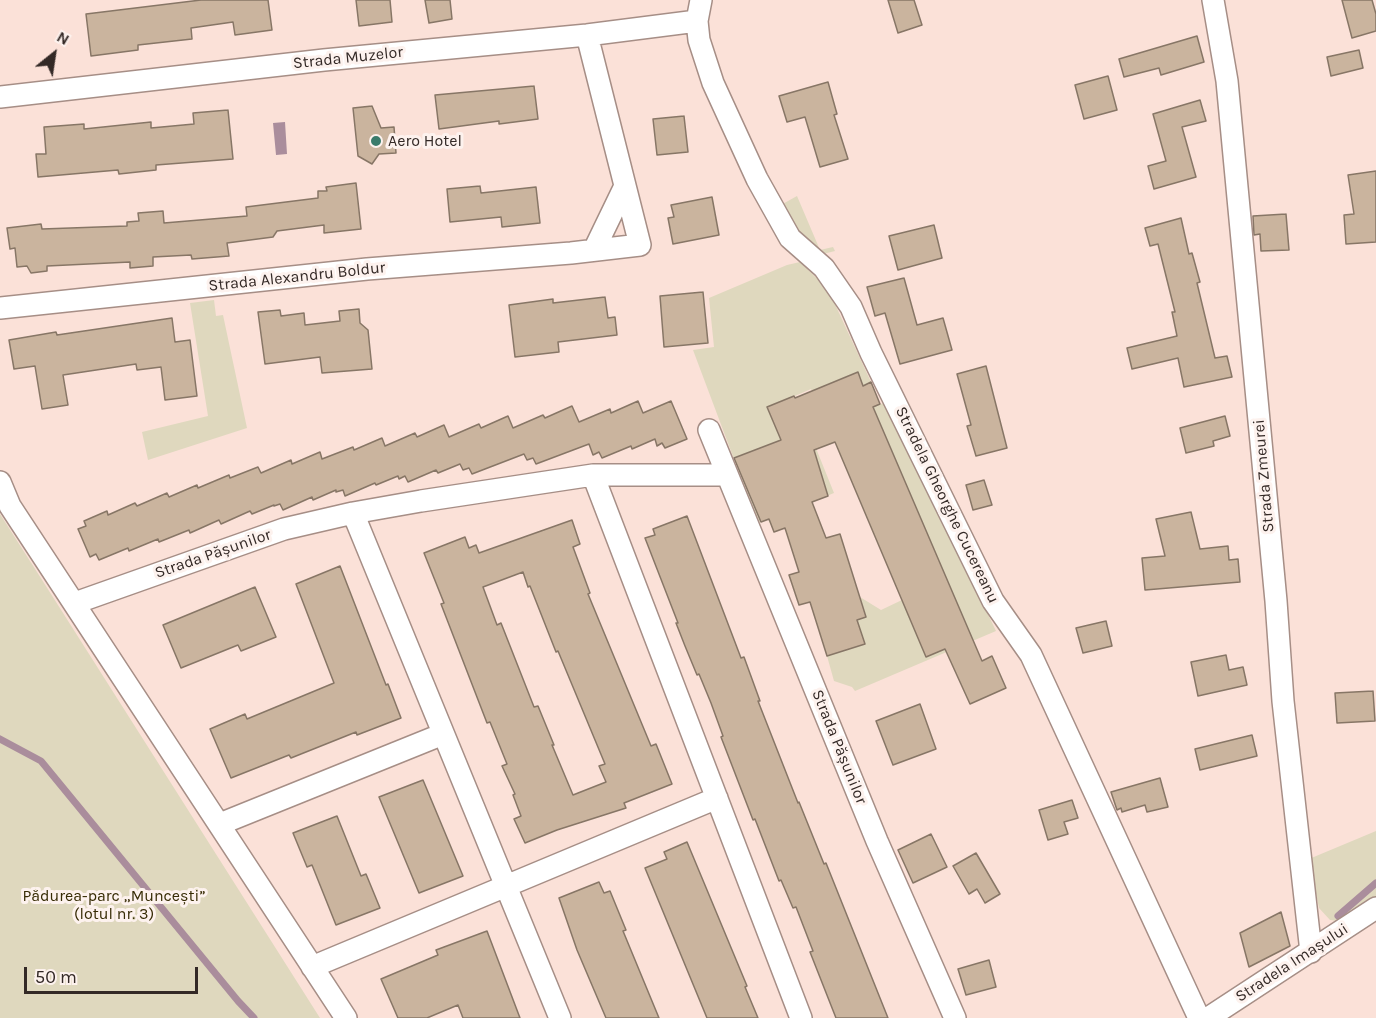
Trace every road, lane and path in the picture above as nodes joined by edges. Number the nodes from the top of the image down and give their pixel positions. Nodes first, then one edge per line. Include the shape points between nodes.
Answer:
1 (1213, 0) edge
2 (699, 10) edge
3 (587, 34) junction
4 (0, 97) edge
5 (624, 188) junction
6 (594, 250) junction
7 (0, 308) edge
8 (710, 430) dead end
9 (593, 475) junction
10 (727, 475) junction
11 (0, 482) edge
12 (353, 513) junction
13 (75, 603) junction
14 (443, 734) junction
15 (717, 798) junction
16 (220, 824) junction
17 (506, 885) junction
18 (1376, 908) edge
19 (1311, 952) junction
20 (312, 967) junction
21 (345, 1018) edge
22 (560, 1018) edge
23 (801, 1018) edge
24 (955, 1018) edge
25 (1199, 1018) edge
26 (1208, 1018) edge

1 - 19 street, Strada Zmeurei via 1227,81 1283,701
2 - 3 street, Strada Muzelor
2 - 25 street, Stradela Gheorghe Cucereanu via 699,40 713,83 757,179 790,238 824,268 850,307 993,601 1035,664
3 - 4 street, Strada Muzelor
3 - 5 street, Strada Alexandru Boldur
5 - 6 street
5 - 6 street, Strada Alexandru Boldur via 640,245
6 - 7 street, Strada Alexandru Boldur via 368,269
8 - 10 street, Strada Pășunilor
9 - 10 street, Strada Pășunilor
9 - 12 street, Strada Pășunilor
9 - 15 street
10 - 24 street, Strada Pășunilor via 877,841
11 - 13 street via 10,506
12 - 13 street, Strada Pășunilor via 284,529
12 - 14 street
13 - 16 street
14 - 16 street
14 - 17 street
15 - 17 street
15 - 23 street
16 - 20 street
17 - 20 street
17 - 22 street
18 - 19 street, Stradela Imașului
19 - 26 street, Stradela Imașului
20 - 21 street

